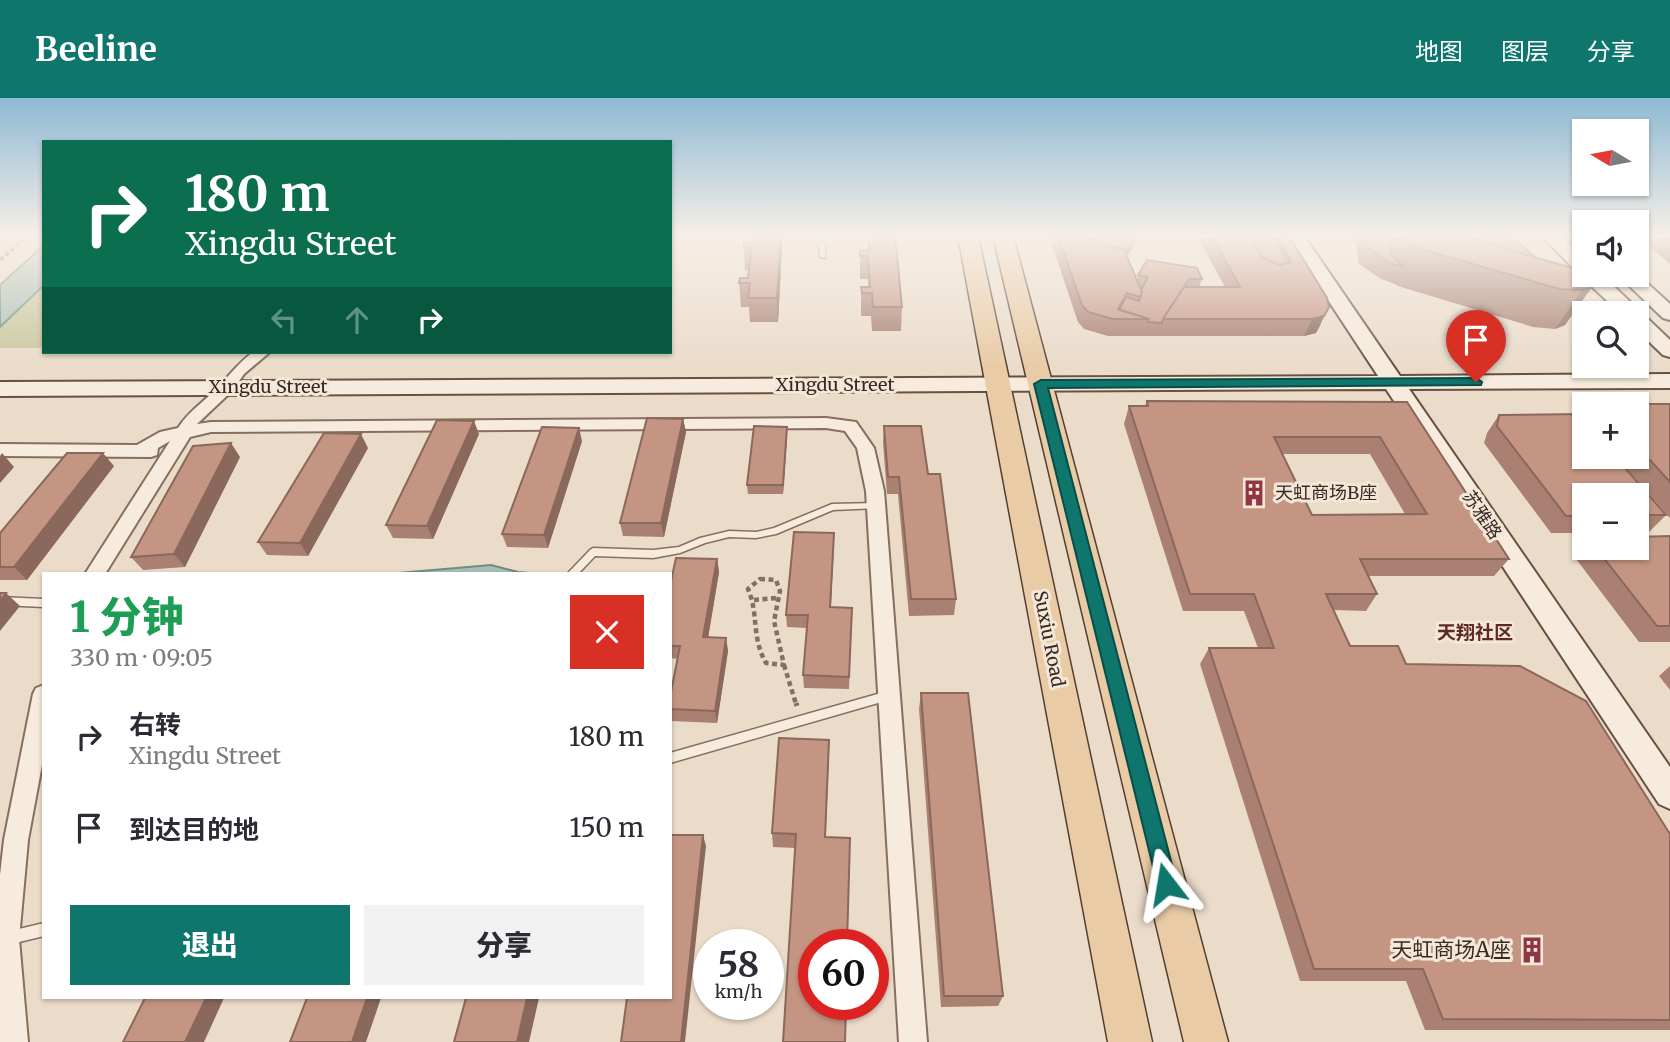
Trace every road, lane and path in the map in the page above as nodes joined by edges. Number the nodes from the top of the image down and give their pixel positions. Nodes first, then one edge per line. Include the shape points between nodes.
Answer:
1 (977, 280) edge
2 (1014, 280) edge
3 (1324, 280) edge
4 (1604, 287) edge
5 (1640, 287) edge
6 (1618, 301) edge
7 (1670, 314) edge
8 (1649, 331) edge
9 (1670, 351) edge
10 (260, 354) edge
11 (1649, 364) edge
12 (1670, 364) edge
13 (1572, 365) edge
14 (0, 372) edge
15 (1387, 374) junction
16 (1039, 376) junction
17 (996, 377) junction
18 (232, 379) junction
19 (1670, 381) edge
20 (0, 389) edge
21 (184, 431) junction
22 (0, 450) edge
23 (140, 451) junction
24 (170, 452) junction
25 (876, 506) junction
26 (96, 572) edge
27 (574, 572) edge
28 (777, 598) junction
29 (754, 600) junction
30 (0, 601) edge
31 (42, 603) edge
32 (784, 666) junction
33 (888, 696) junction
34 (42, 704) edge
35 (802, 720) junction
36 (672, 757) edge
37 (1670, 794) edge
38 (42, 930) edge
39 (6, 939) junction
40 (15, 1042) edge
41 (913, 1042) edge
42 (1130, 1042) edge
43 (1206, 1042) edge

1 - 17 main road, Suxiu Road
2 - 16 main road
3 - 15 main road, 苏雅路
4 - 6 main road
5 - 7 main road
8 - 9 main road
10 - 18 street
11 - 12 main road
13 - 15 main road, Xingdu Street
14 - 18 main road, Xingdu Street
15 - 16 main road, Xingdu Street
15 - 19 main road, Xingdu Street
15 - 37 main road, 苏雅路
16 - 17 main road, Xingdu Street
16 - 43 main road
17 - 18 main road, Xingdu Street
17 - 42 main road, Suxiu Road
18 - 20 main road, Xingdu Street
18 - 21 street
21 - 23 street
21 - 24 street
21 - 25 street via 325,425 837,424 853,429 864,447
22 - 23 street
23 - 24 street
24 - 26 street
25 - 27 lane via 832,507 776,531 729,534 680,550 593,552
25 - 33 street
28 - 29 path
28 - 29 path via 776,580 760,579 748,589
28 - 32 path via 774,631
29 - 32 path via 757,651 766,663
30 - 31 lane
32 - 35 path
33 - 35 lane
33 - 41 street
34 - 39 street via 16,840
35 - 36 lane
38 - 39 lane
39 - 40 street

